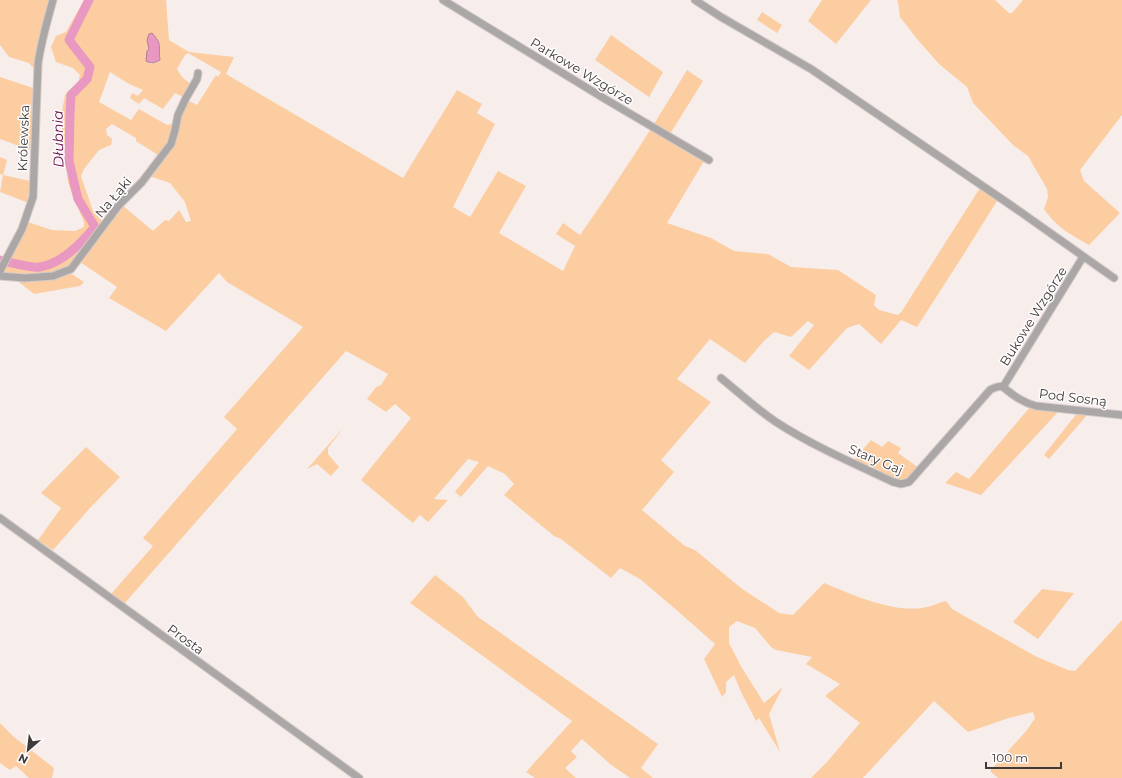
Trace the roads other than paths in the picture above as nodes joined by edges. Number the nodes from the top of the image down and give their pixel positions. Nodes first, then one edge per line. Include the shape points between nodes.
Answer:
1 (53, 0) edge
2 (443, 0) edge
3 (695, 0) edge
4 (198, 73) dead end
5 (709, 160) dead end
6 (1083, 257) junction
7 (0, 271) edge
8 (0, 276) edge
9 (1114, 278) dead end
10 (721, 378) dead end
11 (1003, 387) junction
12 (1122, 415) edge
13 (0, 518) edge
14 (359, 778) edge

1 - 7 street, Królewska via 38,64 33,197 22,229
2 - 5 street, Parkowe Wzgórze
3 - 6 street via 811,70
4 - 8 street, Na Łąki via 178,115 171,144 142,182 119,205 71,269 53,276
6 - 9 street
6 - 11 street, Bukowe Wzgórze
10 - 11 street, Stary Gaj via 774,421 799,436 901,484 909,482 990,390 994,387
11 - 12 street, Pod Sosną via 1025,403 1036,406
13 - 14 street, Prosta

